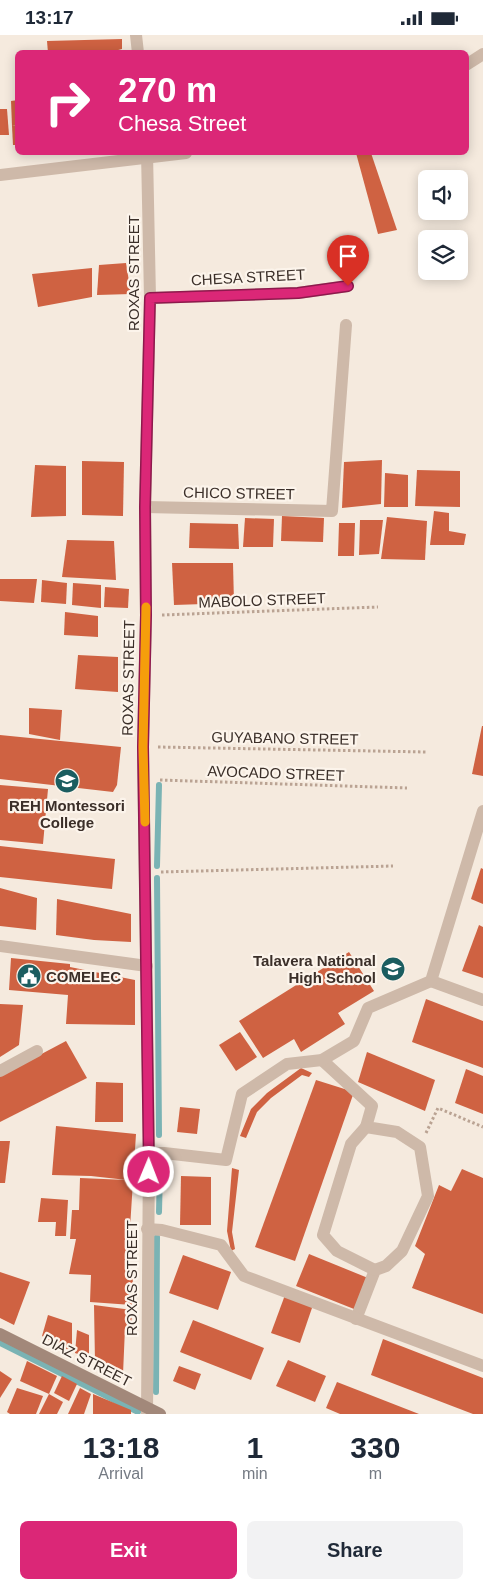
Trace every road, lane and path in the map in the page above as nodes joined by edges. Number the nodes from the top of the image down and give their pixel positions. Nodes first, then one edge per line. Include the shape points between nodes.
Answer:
1 (136, 35) edge
2 (138, 50) edge
3 (483, 54) edge
4 (469, 63) edge
5 (147, 155) edge
6 (0, 175) edge
7 (348, 286) dead end
8 (150, 298) junction
9 (346, 325) dead end
10 (145, 507) junction
11 (378, 607) dead end
12 (146, 615) junction
13 (143, 747) junction
14 (426, 752) dead end
15 (144, 780) junction
16 (407, 788) dead end
17 (483, 811) edge
18 (393, 866) dead end
19 (145, 873) junction
20 (0, 946) edge
21 (147, 966) junction
22 (431, 981) junction
23 (483, 1000) edge
24 (37, 1051) dead end
25 (322, 1060) junction
26 (0, 1071) edge
27 (366, 1127) junction
28 (483, 1127) edge
29 (420, 1147) junction
30 (149, 1153) junction
31 (147, 1229) junction
32 (375, 1270) junction
33 (356, 1319) junction
34 (0, 1334) edge
35 (483, 1366) edge
36 (147, 1411) edge
37 (160, 1414) edge

1 - 2 street
3 - 4 street
5 - 6 street
5 - 8 street, ROXAS STREET
7 - 8 street, CHESA STREET via 298,293
8 - 10 street, ROXAS STREET
9 - 10 street, CHICO STREET via 332,511
10 - 12 street, ROXAS STREET
11 - 12 path, MABOLO STREET
12 - 13 street, ROXAS STREET
13 - 14 path, GUYABANO STREET
13 - 15 street, ROXAS STREET
15 - 16 path, AVOCADO STREET
15 - 19 street, ROXAS STREET
17 - 22 street
18 - 19 path
19 - 21 street, ROXAS STREET
20 - 21 street
21 - 30 street, ROXAS STREET
22 - 23 street
22 - 25 street via 368,1008 354,1041
24 - 26 street
25 - 27 street via 372,1106
25 - 30 street via 287,1064 242,1094 226,1161
27 - 29 street via 397,1132
27 - 32 street via 351,1144 322,1235 337,1251
28 - 29 path via 438,1109
29 - 32 street via 428,1197 402,1251 386,1266
30 - 31 street, ROXAS STREET
31 - 33 street via 221,1245 244,1276
31 - 36 street, ROXAS STREET
32 - 33 street
33 - 35 street
34 - 36 street, DIAZ STREET
36 - 37 street, DIAZ STREET

